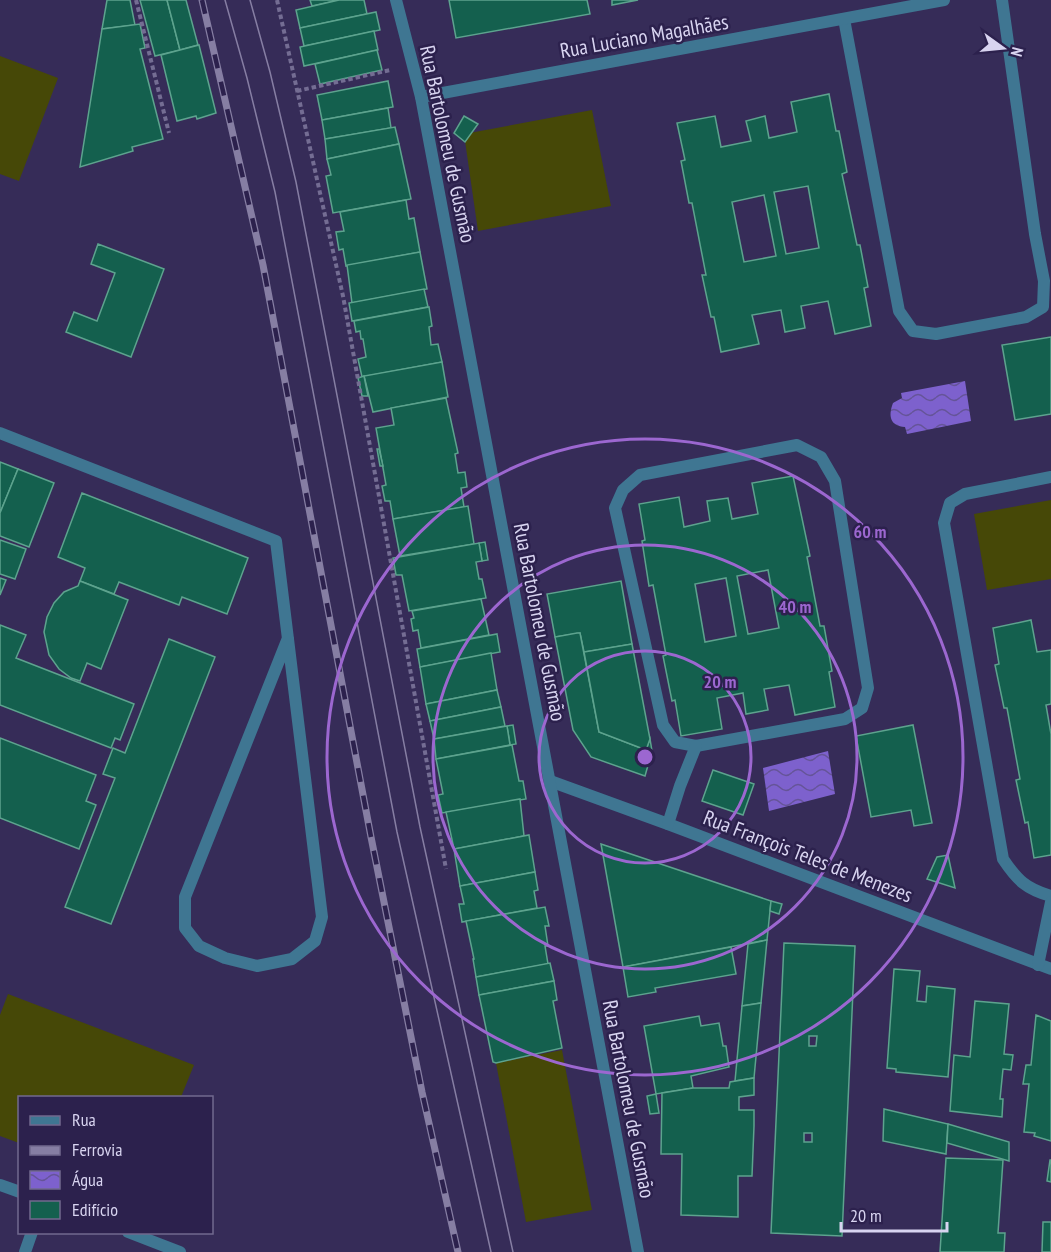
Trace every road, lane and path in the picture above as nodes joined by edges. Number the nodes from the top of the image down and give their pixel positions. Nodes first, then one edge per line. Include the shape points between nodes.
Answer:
1 (136, 0) edge
2 (277, 0) edge
3 (396, 0) edge
4 (870, 0) edge
5 (944, 0) edge
6 (1002, 0) edge
7 (873, 13) junction
8 (844, 19) junction
9 (413, 65) junction
10 (297, 92) junction
11 (421, 97) junction
12 (169, 133) dead end
13 (0, 434) edge
14 (1051, 477) edge
15 (288, 638) junction
16 (696, 746) junction
17 (550, 781) junction
18 (668, 824) junction
19 (446, 869) dead end
20 (1051, 896) edge
21 (1051, 902) edge
22 (1038, 965) junction
23 (1051, 969) edge
24 (0, 1185) edge
25 (18, 1191) edge
26 (32, 1234) edge
27 (131, 1234) edge
28 (25, 1252) edge
29 (180, 1252) edge
30 (638, 1252) edge

1 - 12 path
2 - 10 path
3 - 9 street, Rua Bartolomeu de Gusmão
4 - 7 street
5 - 7 street, Rua Luciano Magalhães
6 - 8 street via 1044,281 1043,307 1026,317 936,334 913,331 899,311
7 - 8 street, Rua Luciano Magalhães
8 - 11 street, Rua Luciano Magalhães
9 - 10 path
9 - 11 street, Rua Bartolomeu de Gusmão
10 - 19 path via 343,296
11 - 17 street, Rua Bartolomeu de Gusmão
13 - 15 street via 276,542
14 - 20 street via 965,494 950,503 944,523 1003,859 1016,878 1035,892
15 - 15 street via 322,917 315,941 292,959 257,966 225,958 200,946 185,928 185,897
16 - 16 street via 845,719 862,708 868,688 835,480 821,457 797,445 640,475 623,490 615,508 663,725 675,742
16 - 18 street
17 - 18 street, Rua François Teles de Menezes
17 - 30 street, Rua Bartolomeu de Gusmão
18 - 22 street, Rua François Teles de Menezes
21 - 22 street
22 - 23 street, Rua François Teles de Menezes
24 - 25 street
26 - 28 street
27 - 29 street

